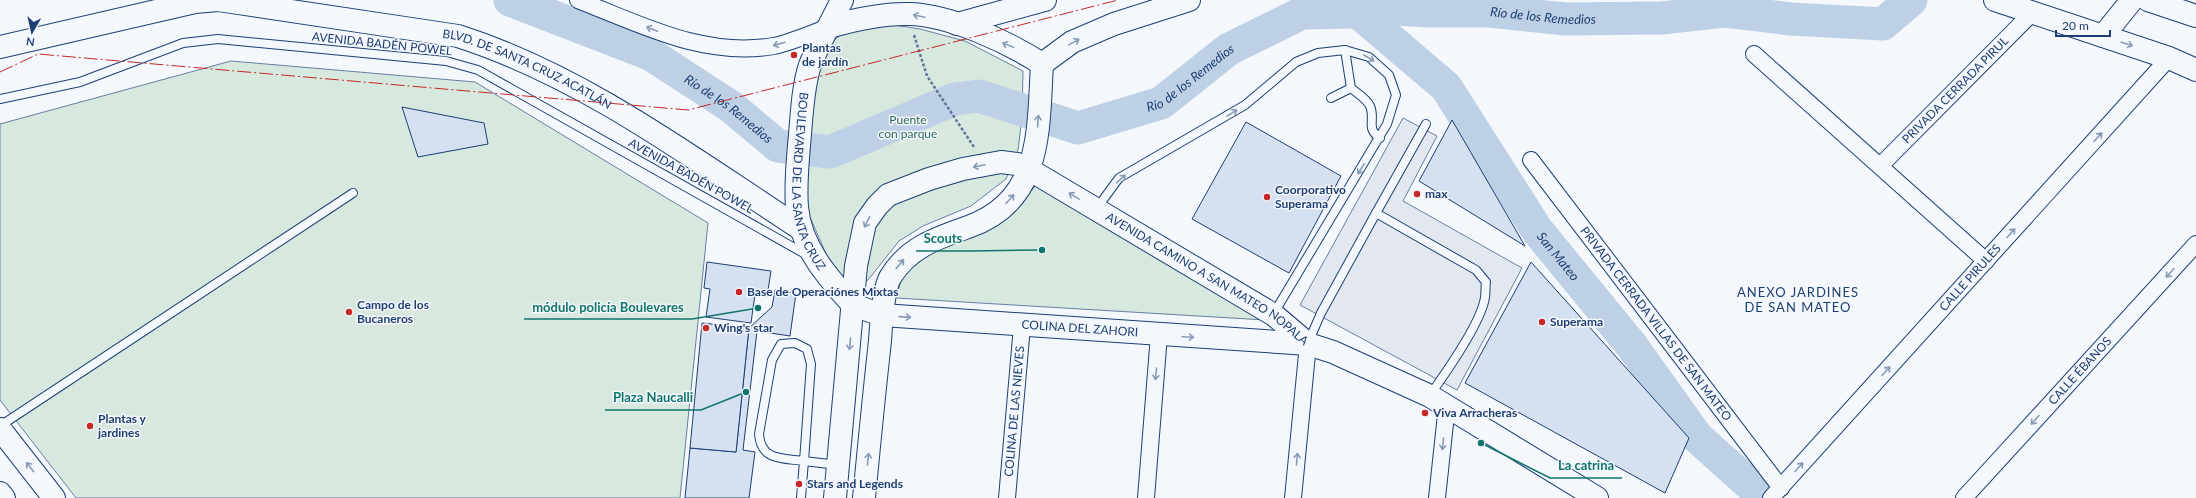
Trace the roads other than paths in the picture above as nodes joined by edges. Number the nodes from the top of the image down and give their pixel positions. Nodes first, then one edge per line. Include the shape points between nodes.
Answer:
1 (218, 0) edge
2 (578, 0) edge
3 (842, 0) edge
4 (1045, 0) edge
5 (1189, 0) edge
6 (2132, 0) edge
7 (2148, 0) edge
8 (195, 1) edge
9 (2002, 3) edge
10 (2031, 14) junction
11 (2196, 16) edge
12 (957, 24) junction
13 (829, 27) junction
14 (2103, 36) junction
15 (0, 47) edge
16 (1345, 50) junction
17 (1754, 54) dead end
18 (2169, 58) junction
19 (1042, 64) junction
20 (2196, 70) edge
21 (1351, 88) junction
22 (1331, 98) dead end
23 (0, 99) edge
24 (1426, 124) dead end
25 (1380, 138) junction
26 (1530, 160) dead end
27 (1880, 166) junction
28 (1030, 170) junction
29 (353, 193) dead end
30 (1097, 209) junction
31 (1376, 214) junction
32 (801, 229) junction
33 (2196, 244) edge
34 (816, 260) junction
35 (1986, 261) junction
36 (853, 305) junction
37 (882, 315) junction
38 (1274, 315) junction
39 (1022, 326) junction
40 (1159, 335) junction
41 (1308, 344) junction
42 (1438, 401) junction
43 (0, 427) edge
44 (804, 461) junction
45 (838, 465) junction
46 (0, 493) edge
47 (1585, 494) edge
48 (1775, 494) edge
49 (4, 498) edge
50 (54, 498) edge
51 (801, 498) edge
52 (835, 498) edge
53 (864, 498) edge
54 (1006, 498) edge
55 (1146, 498) edge
56 (1293, 498) edge
57 (1437, 498) edge
58 (1964, 498) edge

1 - 8 main road, BLVD. DE SANTA CRUZ ACATLÁN
1 - 32 main road, BLVD. DE SANTA CRUZ ACATLÁN via 458,36 495,48 604,102
13 -> 2 street via 776,45 751,48 718,47 684,41
3 - 13 main road, BOULEVARD DE LA SANTA CRUZ
4 - 12 main road
19 -> 5 main road via 1072,42 1114,24
6 - 14 main road
7 - 11 main road
8 - 15 main road, BLVD. DE SANTA CRUZ ACATLÁN
9 - 10 main road
10 - 14 main road
10 - 27 street, PRIVADA CERRADA PIRUL
12 -> 13 main road via 912,14 885,14 857,18
19 -> 12 main road via 1018,49
13 - 32 main road, BOULEVARD DE LA SANTA CRUZ via 810,66 803,105 797,178 797,207
14 -> 18 main road
16 - 21 lane
16 -> 25 lane via 1369,57 1389,75 1396,95
30 -> 16 lane via 1119,178 1245,105 1296,62 1318,53
17 - 27 street
18 - 20 main road
35 -> 18 street, CALLE PIRULES
28 -> 19 main road via 1036,147
21 - 22 lane
21 - 25 lane via 1371,107 1371,129 1373,134
23 - 34 lane, AVENIDA BADÉN POWEL via 80,82 183,43 218,39 446,61 478,70
24 - 31 lane
25 -> 38 lane
26 - 48 street, PRIVADA CERRADA VILLAS DE SAN MATEO
27 - 35 street
30 -> 28 main road, AVENIDA CAMINO A SAN MATEO NOPALA
28 -> 36 main road via 1017,164 1001,162 963,169 888,195 865,223
37 -> 28 main road via 889,278 900,263 931,240 986,220 1010,200
29 - 43 lane
30 - 38 main road, AVENIDA CAMINO A SAN MATEO NOPALA
31 - 41 lane via 1320,313
31 - 42 lane via 1476,270 1486,282 1485,298 1477,319 1455,358
32 - 34 main road, BOULEVARD DE LA SANTA CRUZ
33 -> 58 street, CALLE ÉBANOS
34 - 36 main road, BOULEVARD DE LA SANTA CRUZ via 833,284
48 -> 35 street, CALLE PIRULES
36 - 37 main road, COLINA DEL ZAHORI
36 -> 45 main road
37 -> 39 main road, COLINA DEL ZAHORI
53 -> 37 main road
38 - 41 main road, AVENIDA CAMINO A SAN MATEO NOPALA
39 - 40 main road, COLINA DEL ZAHORI
39 - 54 street, COLINA DE LAS NIEVES
40 -> 41 main road, COLINA DEL ZAHORI
40 -> 55 street
41 - 42 main road, AVENIDA CAMINO A SAN MATEO NOPALA via 1333,352
56 -> 41 street
42 - 47 main road, AVENIDA CAMINO A SAN MATEO NOPALA
42 -> 57 street
50 -> 43 main road
44 - 44 lane via 812,364 807,349 795,343 781,344 772,360 759,434 760,445 767,454
44 - 45 lane
44 - 51 lane
45 - 52 main road
46 - 49 main road

